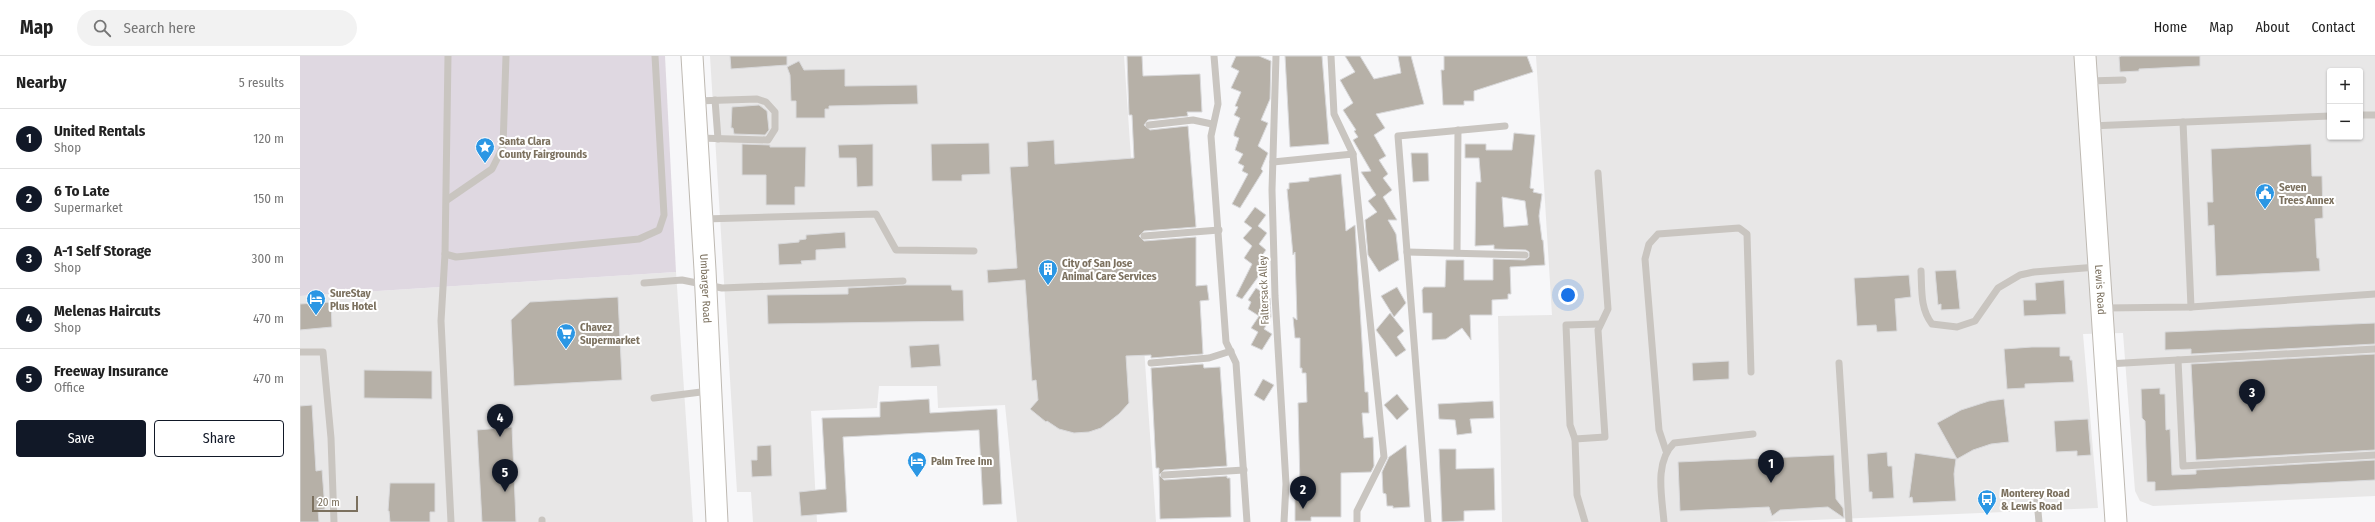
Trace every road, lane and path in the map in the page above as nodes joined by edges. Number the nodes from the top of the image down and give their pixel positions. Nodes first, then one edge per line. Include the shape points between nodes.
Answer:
1 (448, 56) edge
2 (506, 56) edge
3 (655, 56) edge
4 (692, 56) edge
5 (1214, 56) edge
6 (1276, 56) edge
7 (1331, 56) edge
8 (2085, 56) edge
9 (2123, 80) dead end
10 (2086, 81) junction
11 (715, 100) junction
12 (695, 101) junction
13 (2363, 115) edge
14 (2375, 115) edge
15 (2327, 116) edge
16 (2183, 122) junction
17 (1212, 124) junction
18 (1149, 125) dead end
19 (1505, 126) dead end
20 (2090, 126) junction
21 (1458, 130) junction
22 (697, 138) junction
23 (718, 139) junction
24 (1354, 154) junction
25 (1273, 162) junction
26 (1598, 172) dead end
27 (447, 200) junction
28 (702, 220) junction
29 (1219, 230) junction
30 (1144, 236) dead end
31 (974, 250) dead end
32 (1407, 252) junction
33 (1457, 253) junction
34 (445, 254) junction
35 (1525, 255) dead end
36 (2099, 267) junction
37 (1921, 271) dead end
38 (903, 281) dead end
39 (644, 283) dead end
40 (706, 285) junction
41 (2375, 294) edge
42 (2191, 307) junction
43 (2102, 308) junction
44 (1600, 324) junction
45 (2375, 349) edge
46 (300, 352) edge
47 (1231, 352) junction
48 (2178, 360) junction
49 (1151, 363) dead end
50 (1839, 363) dead end
51 (2105, 365) junction
52 (1751, 372) dead end
53 (710, 391) junction
54 (654, 398) dead end
55 (1753, 434) dead end
56 (1575, 439) junction
57 (1666, 451) junction
58 (2375, 455) edge
59 (1244, 470) junction
60 (1164, 475) dead end
61 (2037, 502) dead end
62 (334, 522) edge
63 (451, 522) edge
64 (717, 522) edge
65 (1247, 522) edge
66 (1284, 522) edge
67 (1356, 522) edge
68 (1428, 522) edge
69 (1585, 522) edge
70 (1664, 522) edge
71 (1849, 522) edge
72 (2039, 522) edge
73 (2116, 522) edge

1 - 27 lane
2 - 27 lane via 503,147 492,168
3 - 34 lane via 664,215 659,230 639,239 456,257
4 - 12 street, Umbarger Road
5 - 17 lane via 1218,104
6 - 25 lane, Faltersack Alley
7 - 24 lane via 1334,114
8 - 10 street, Lewis Road
9 - 10 lane
10 - 20 street, Lewis Road
11 - 12 lane
11 - 23 lane
11 - 23 lane via 757,99 766,102 775,112 775,130 768,140
12 - 22 street, Umbarger Road
13 - 14 lane
15 - 16 lane
16 - 20 lane
16 - 42 lane
17 - 18 lane via 1193,120
17 - 29 lane
19 - 21 lane
20 - 36 street, Lewis Road
21 - 32 lane via 1398,136
21 - 33 lane
22 - 23 lane
22 - 28 street, Umbarger Road
24 - 25 lane
24 - 67 lane via 1384,457 1357,511
25 - 66 lane, Faltersack Alley via 1275,296 1286,484
26 - 44 lane via 1608,309
27 - 34 lane
28 - 31 lane via 876,214 896,250
28 - 40 street, Umbarger Road
29 - 30 lane
29 - 47 lane via 1226,342
32 - 33 lane
32 - 68 lane
33 - 35 lane
34 - 63 lane via 441,321
36 - 37 lane via 2020,275 1998,288 1975,320 1956,327 1932,324 1927,318
36 - 43 street, Lewis Road
38 - 40 lane via 722,288
39 - 40 lane via 682,280
40 - 53 street, Umbarger Road
41 - 42 lane
42 - 43 lane
43 - 51 street, Lewis Road
44 - 56 lane via 1598,330 1606,437
44 - 56 lane via 1566,325 1570,425
45 - 48 lane
46 - 62 lane via 323,352 331,438
47 - 49 lane via 1209,358
47 - 59 lane via 1236,363
48 - 51 lane
48 - 58 lane via 2183,466
50 - 71 lane
51 - 73 street, Lewis Road
52 - 57 lane via 1746,234 1739,228 1658,234 1649,244 1645,259 1659,430
53 - 54 lane
53 - 64 street, Umbarger Road
55 - 57 lane via 1674,443
56 - 69 lane via 1577,495
57 - 70 lane via 1661,478
59 - 60 lane
59 - 65 lane
61 - 72 lane

